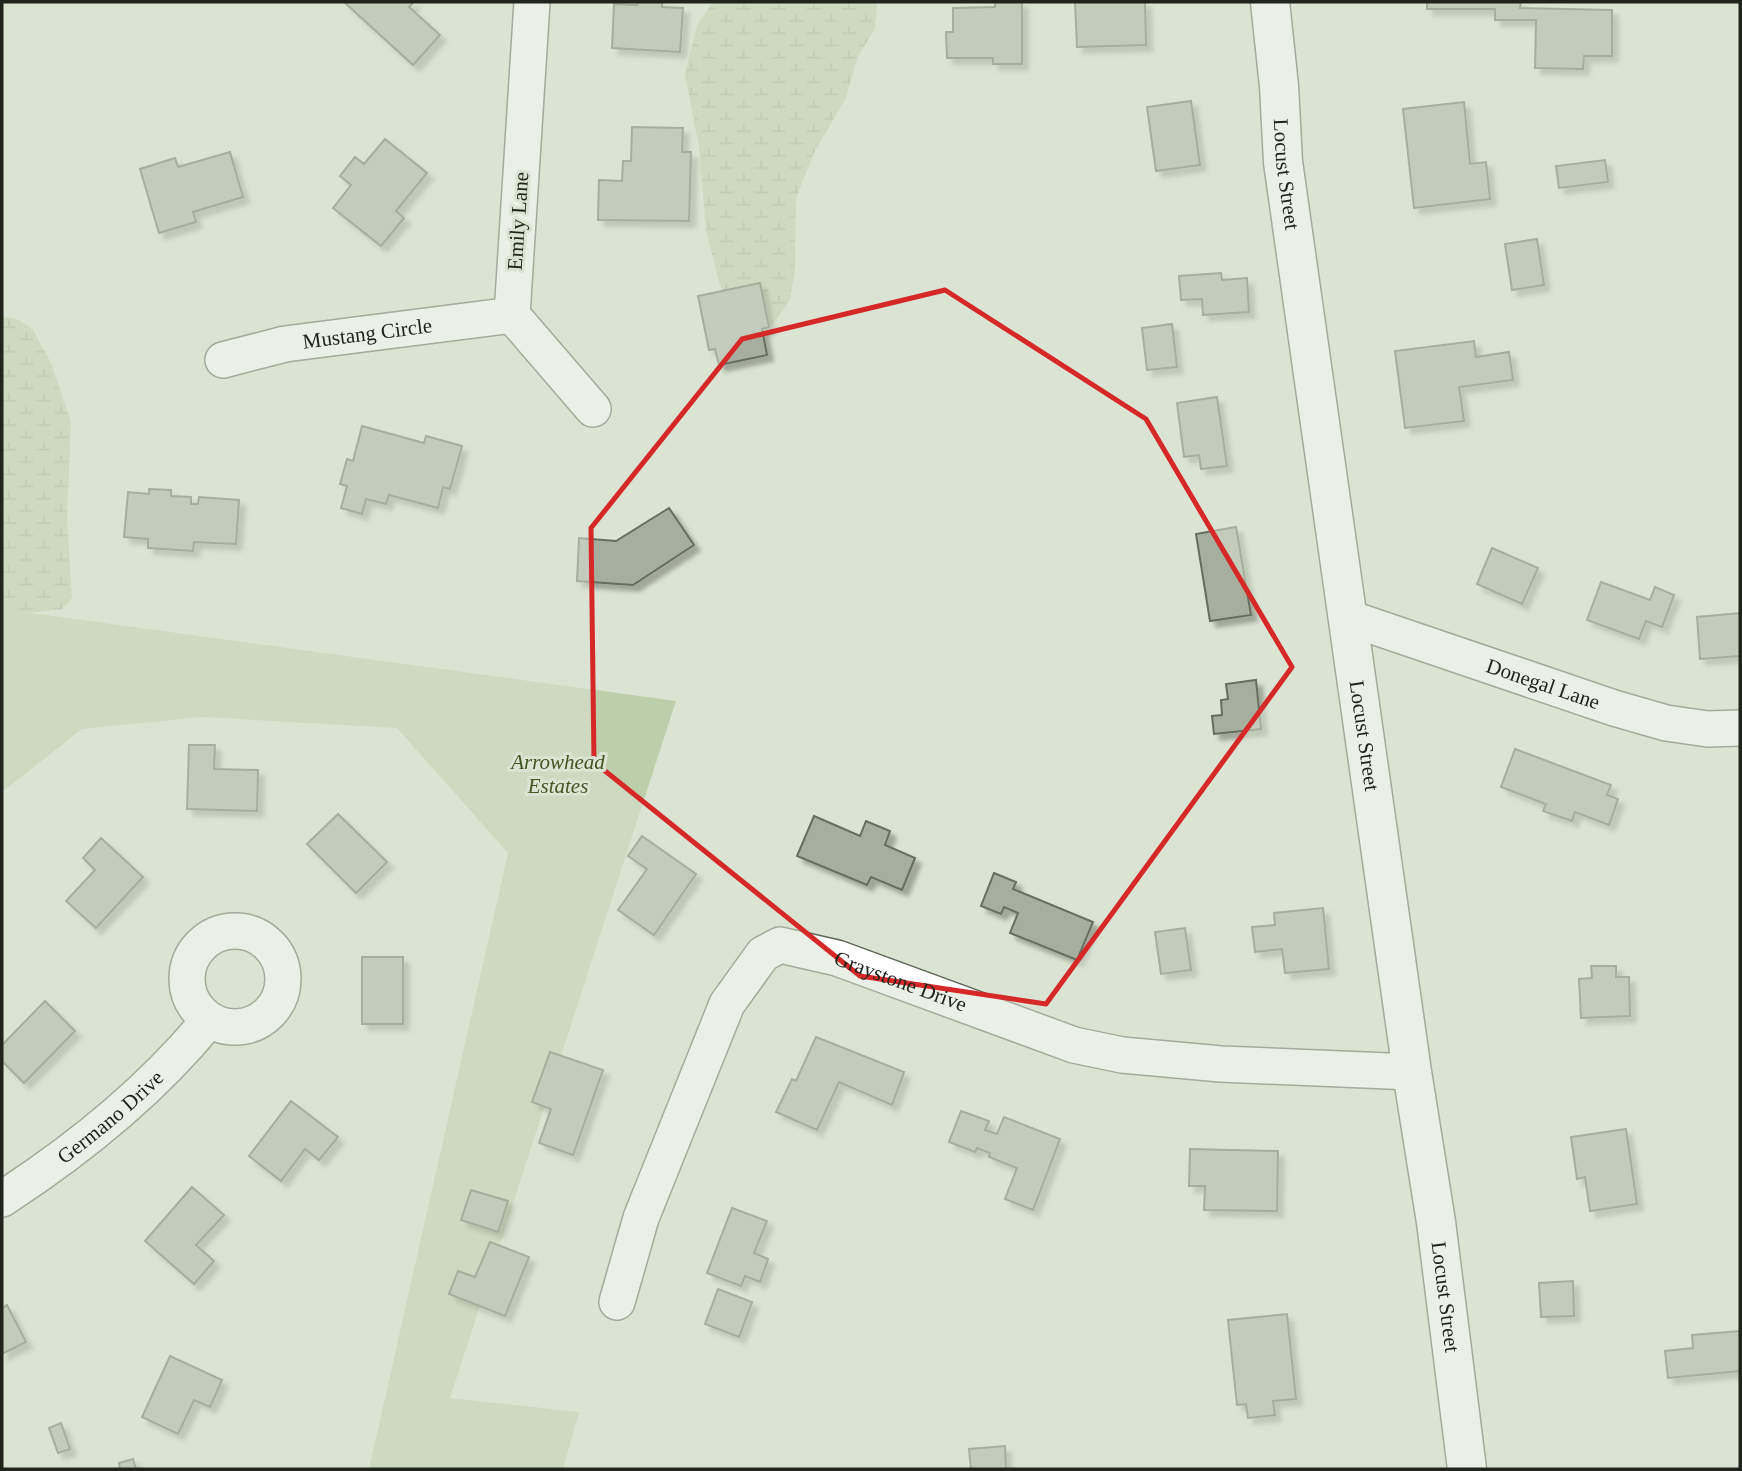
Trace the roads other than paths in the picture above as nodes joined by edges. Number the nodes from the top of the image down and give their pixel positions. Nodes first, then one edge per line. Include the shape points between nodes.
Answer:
1 (532, 2) edge
2 (1270, 2) edge
3 (512, 315) junction
4 (223, 360) dead end
5 (593, 409) dead end
6 (1349, 618) junction
7 (1740, 728) edge
8 (209, 1020) dead end
9 (1412, 1072) junction
10 (2, 1199) edge
11 (617, 1302) dead end
12 (1467, 1469) edge

1 - 3 street, Emily Lane
2 - 6 main road, Locust Street via 1283,162
3 - 4 street, Mustang Circle via 285,344
3 - 5 street
6 - 7 street, Donegal Lane via 1614,708 1676,724
6 - 9 main road, Locust Street
8 - 10 street, Germano Drive via 173,1063 117,1114
9 - 11 street, Graystone Drive via 1122,1055 1074,1045 837,958 780,945 763,954 727,1004 641,1218
9 - 12 main road, Locust Street

